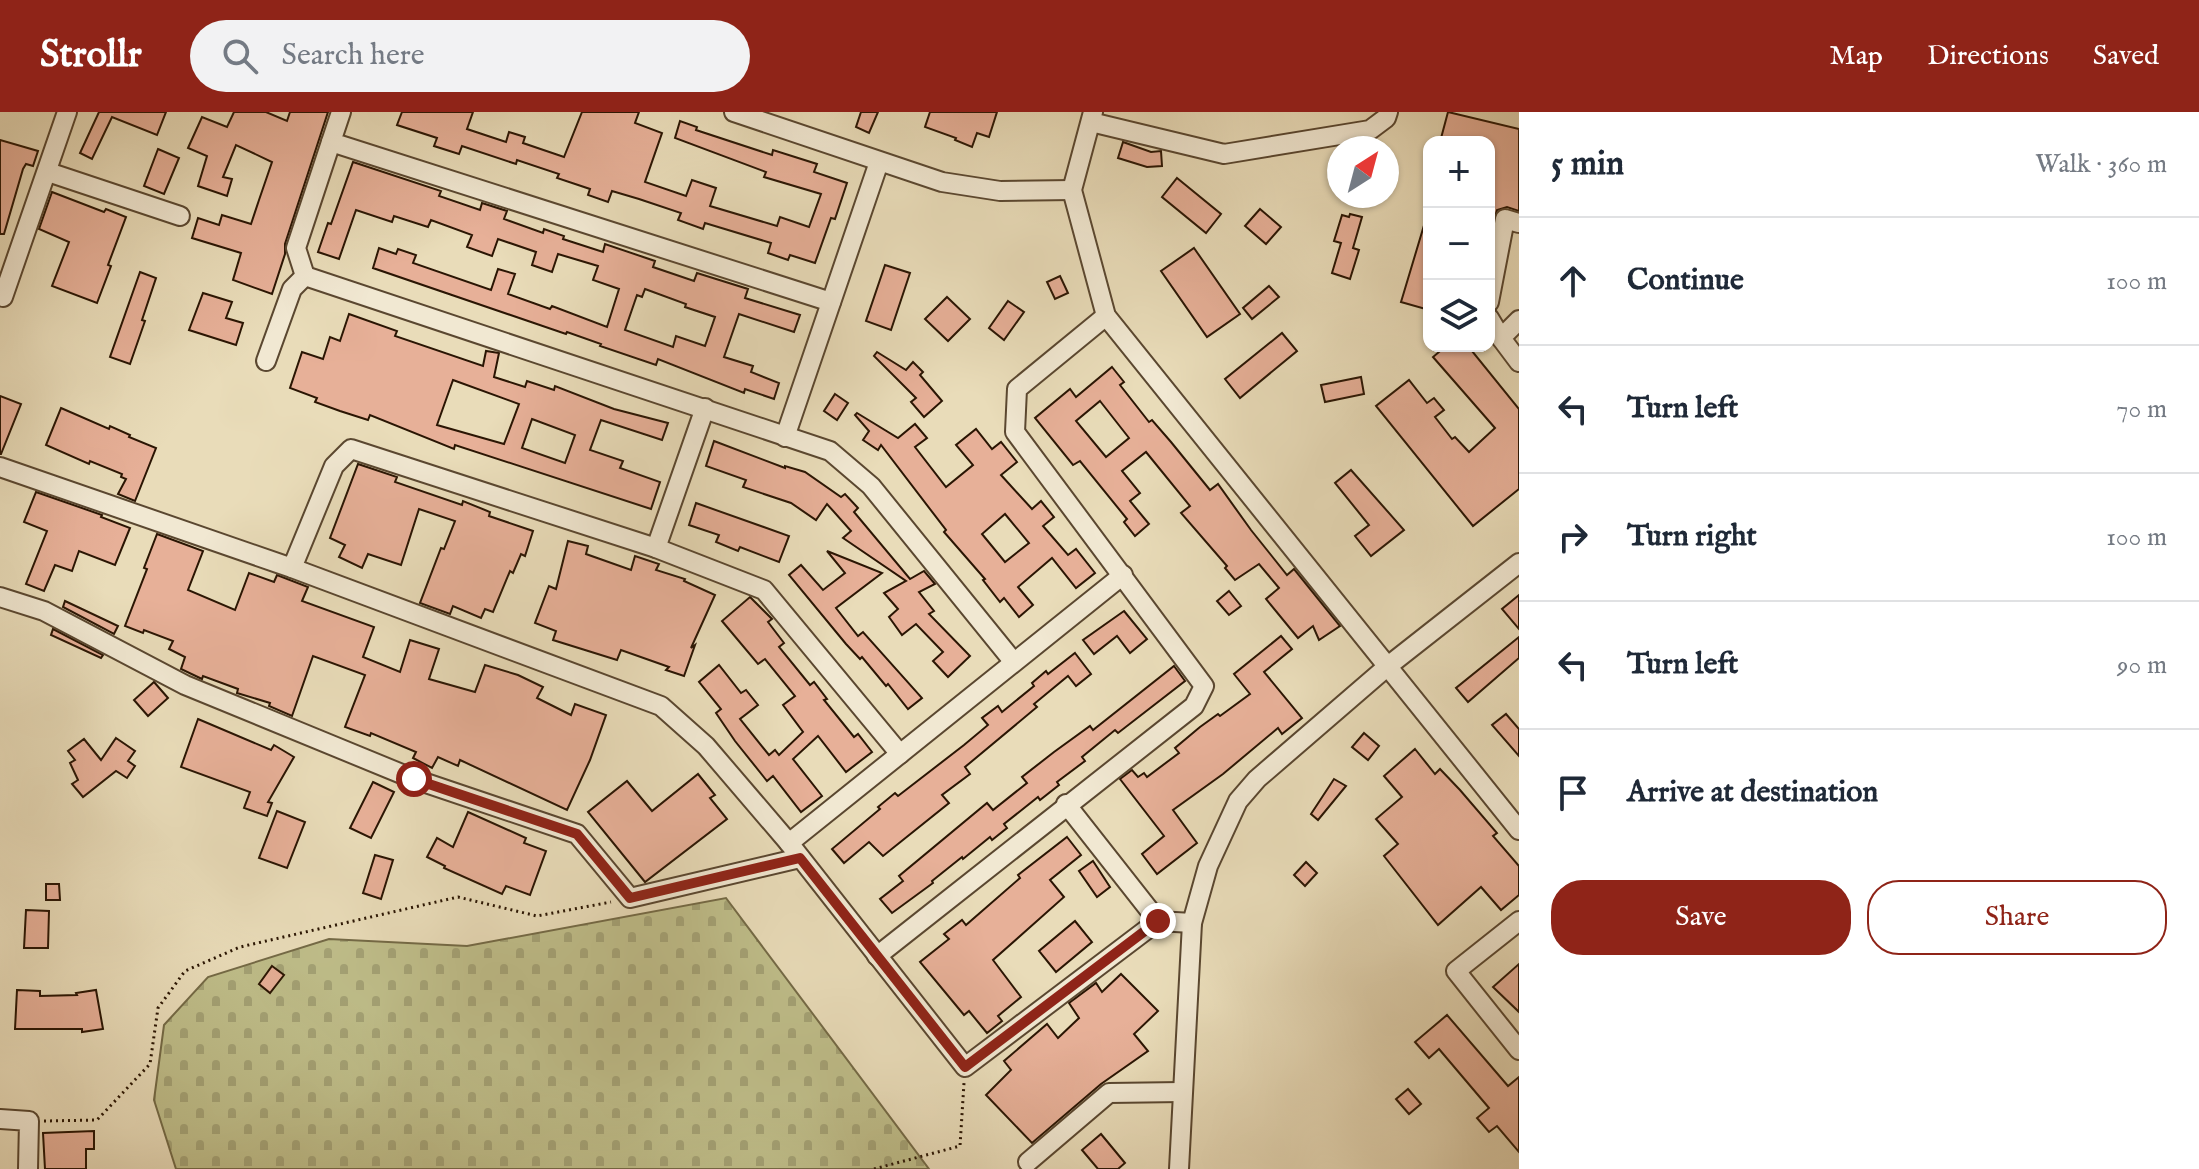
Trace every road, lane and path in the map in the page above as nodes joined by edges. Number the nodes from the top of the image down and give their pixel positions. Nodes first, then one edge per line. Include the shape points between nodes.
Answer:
1 (67, 112) edge
2 (341, 112) edge
3 (734, 112) edge
4 (1388, 112) edge
5 (1092, 117) edge
6 (331, 142) junction
7 (879, 162) junction
8 (48, 172) junction
9 (1072, 190) junction
10 (180, 216) dead end
11 (1519, 223) edge
12 (305, 276) junction
13 (1493, 280) edge
14 (3, 297) dead end
15 (831, 302) junction
16 (1106, 316) junction
17 (1519, 320) edge
18 (1495, 328) edge
19 (1501, 338) junction
20 (266, 361) dead end
21 (1519, 362) edge
22 (705, 408) junction
23 (785, 437) junction
24 (0, 467) edge
25 (656, 548) junction
26 (1519, 563) edge
27 (292, 568) junction
28 (1123, 575) junction
29 (0, 597) edge
30 (1013, 661) junction
31 (1388, 666) junction
32 (900, 754) junction
33 (1066, 804) junction
34 (1519, 830) edge
35 (794, 850) junction
36 (630, 898) junction
37 (1158, 921) junction
38 (1519, 921) edge
39 (1192, 923) junction
40 (877, 956) junction
41 (1519, 1050) edge
42 (965, 1067) junction
43 (1182, 1092) junction
44 (0, 1119) edge
45 (29, 1121) junction
46 (1028, 1162) dead end
47 (28, 1169) edge
48 (874, 1169) edge
49 (1179, 1169) edge

1 - 8 street
2 - 6 street
3 - 7 street
4 - 5 street via 1370,130 1224,154
5 - 9 street
6 - 12 street via 296,248
6 - 15 street
7 - 9 street via 942,182 1000,191
7 - 15 street
8 - 10 street
8 - 14 street
9 - 16 street
11 - 13 street via 1505,219
12 - 20 street via 292,289
12 - 22 street
15 - 23 street
16 - 28 street via 1017,389 1015,432
16 - 31 street
17 - 19 street
18 - 19 street
19 - 21 street
22 - 23 street
22 - 25 street
23 - 30 street via 830,451 871,486
24 - 27 street
25 - 27 street via 351,449 334,466
25 - 32 street via 764,590
26 - 31 street
27 - 35 street via 661,706 706,746
28 - 30 street
28 - 33 street via 1204,686 1194,706
29 - 36 street via 44,611 199,691 414,779 577,834
30 - 32 street
31 - 34 street
31 - 39 street via 1238,801 1208,866
32 - 35 street
33 - 37 street
33 - 40 street
35 - 36 street
35 - 40 street
36 - 45 path via 537,916 458,897 240,947 185,971 158,1008 150,1064 97,1120
37 - 39 street
37 - 42 street
38 - 41 street via 1456,971
39 - 43 street
40 - 42 street
42 - 48 path via 960,1146
43 - 46 street via 1109,1093
43 - 49 street
44 - 45 street
45 - 47 street

